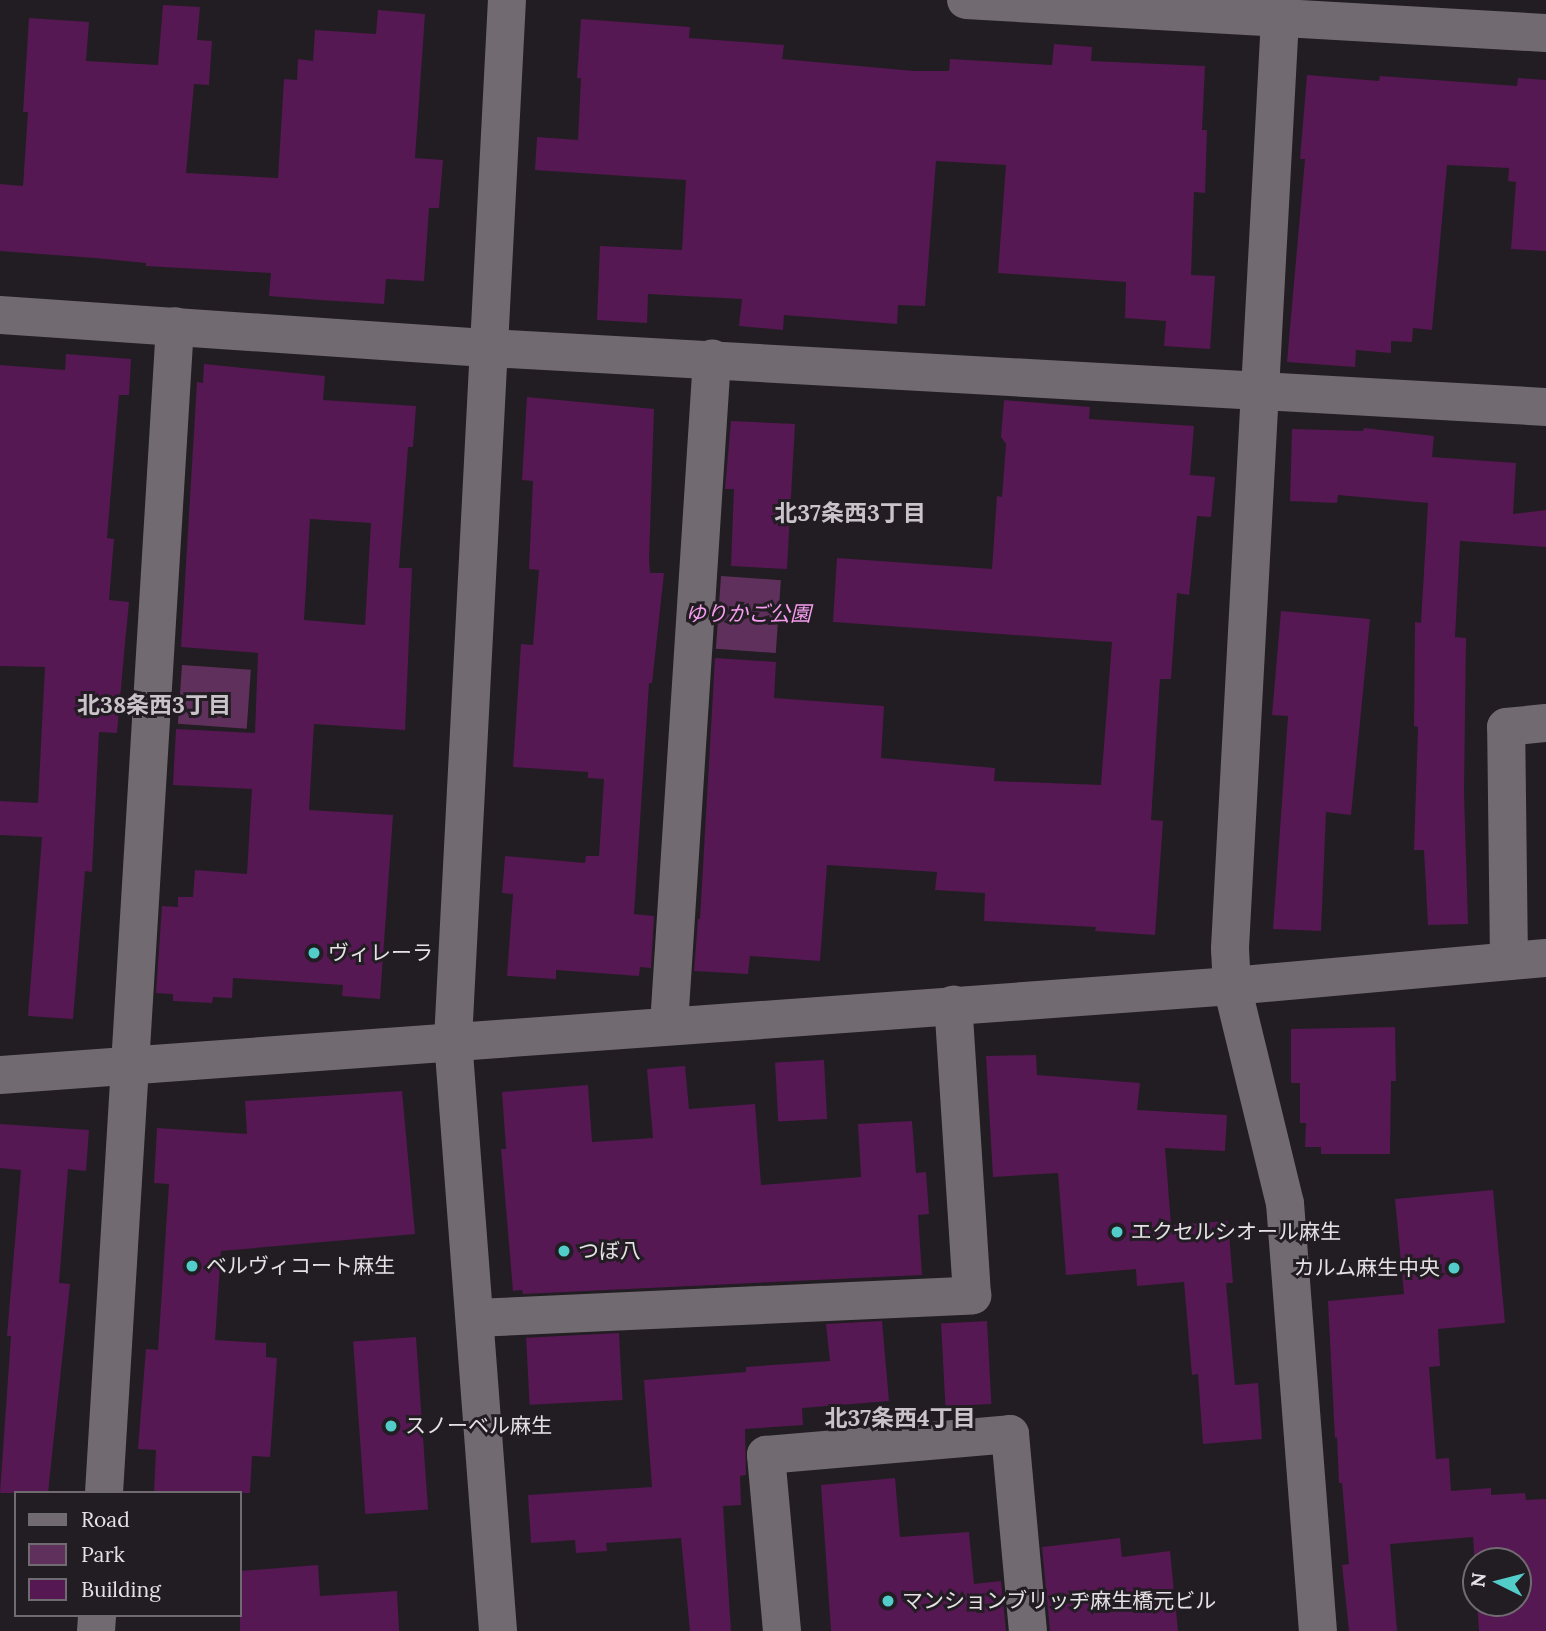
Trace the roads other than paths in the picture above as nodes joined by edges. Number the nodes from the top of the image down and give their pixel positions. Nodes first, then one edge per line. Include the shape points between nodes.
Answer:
1 (506, 0) edge
2 (966, 0) edge
3 (1280, 9) edge
4 (1546, 33) edge
5 (0, 315) edge
6 (175, 326) junction
7 (489, 348) junction
8 (712, 358) junction
9 (1259, 389) junction
10 (1546, 407) edge
11 (1546, 723) edge
12 (1546, 958) edge
13 (1508, 961) junction
14 (1232, 986) junction
15 (953, 1005) junction
16 (669, 1025) junction
17 (453, 1040) junction
18 (130, 1065) junction
19 (0, 1075) edge
20 (475, 1318) junction
21 (104, 1491) edge
22 (498, 1631) edge
23 (782, 1631) edge
24 (1028, 1631) edge
25 (1318, 1631) edge

1 - 7 street
2 - 3 street
3 - 4 street
3 - 9 street
5 - 6 street
6 - 7 street
6 - 18 street
7 - 8 street
7 - 17 street
8 - 9 street
8 - 16 street
9 - 10 street
9 - 14 street via 1230,949
11 - 13 street via 1506,727
12 - 13 street
13 - 14 street
14 - 15 street
14 - 25 street via 1285,1203
15 - 16 street
15 - 20 street via 972,1295
16 - 17 street
17 - 18 street
17 - 20 street
18 - 19 street
18 - 21 street
20 - 22 street
23 - 24 street via 766,1455 1010,1434

